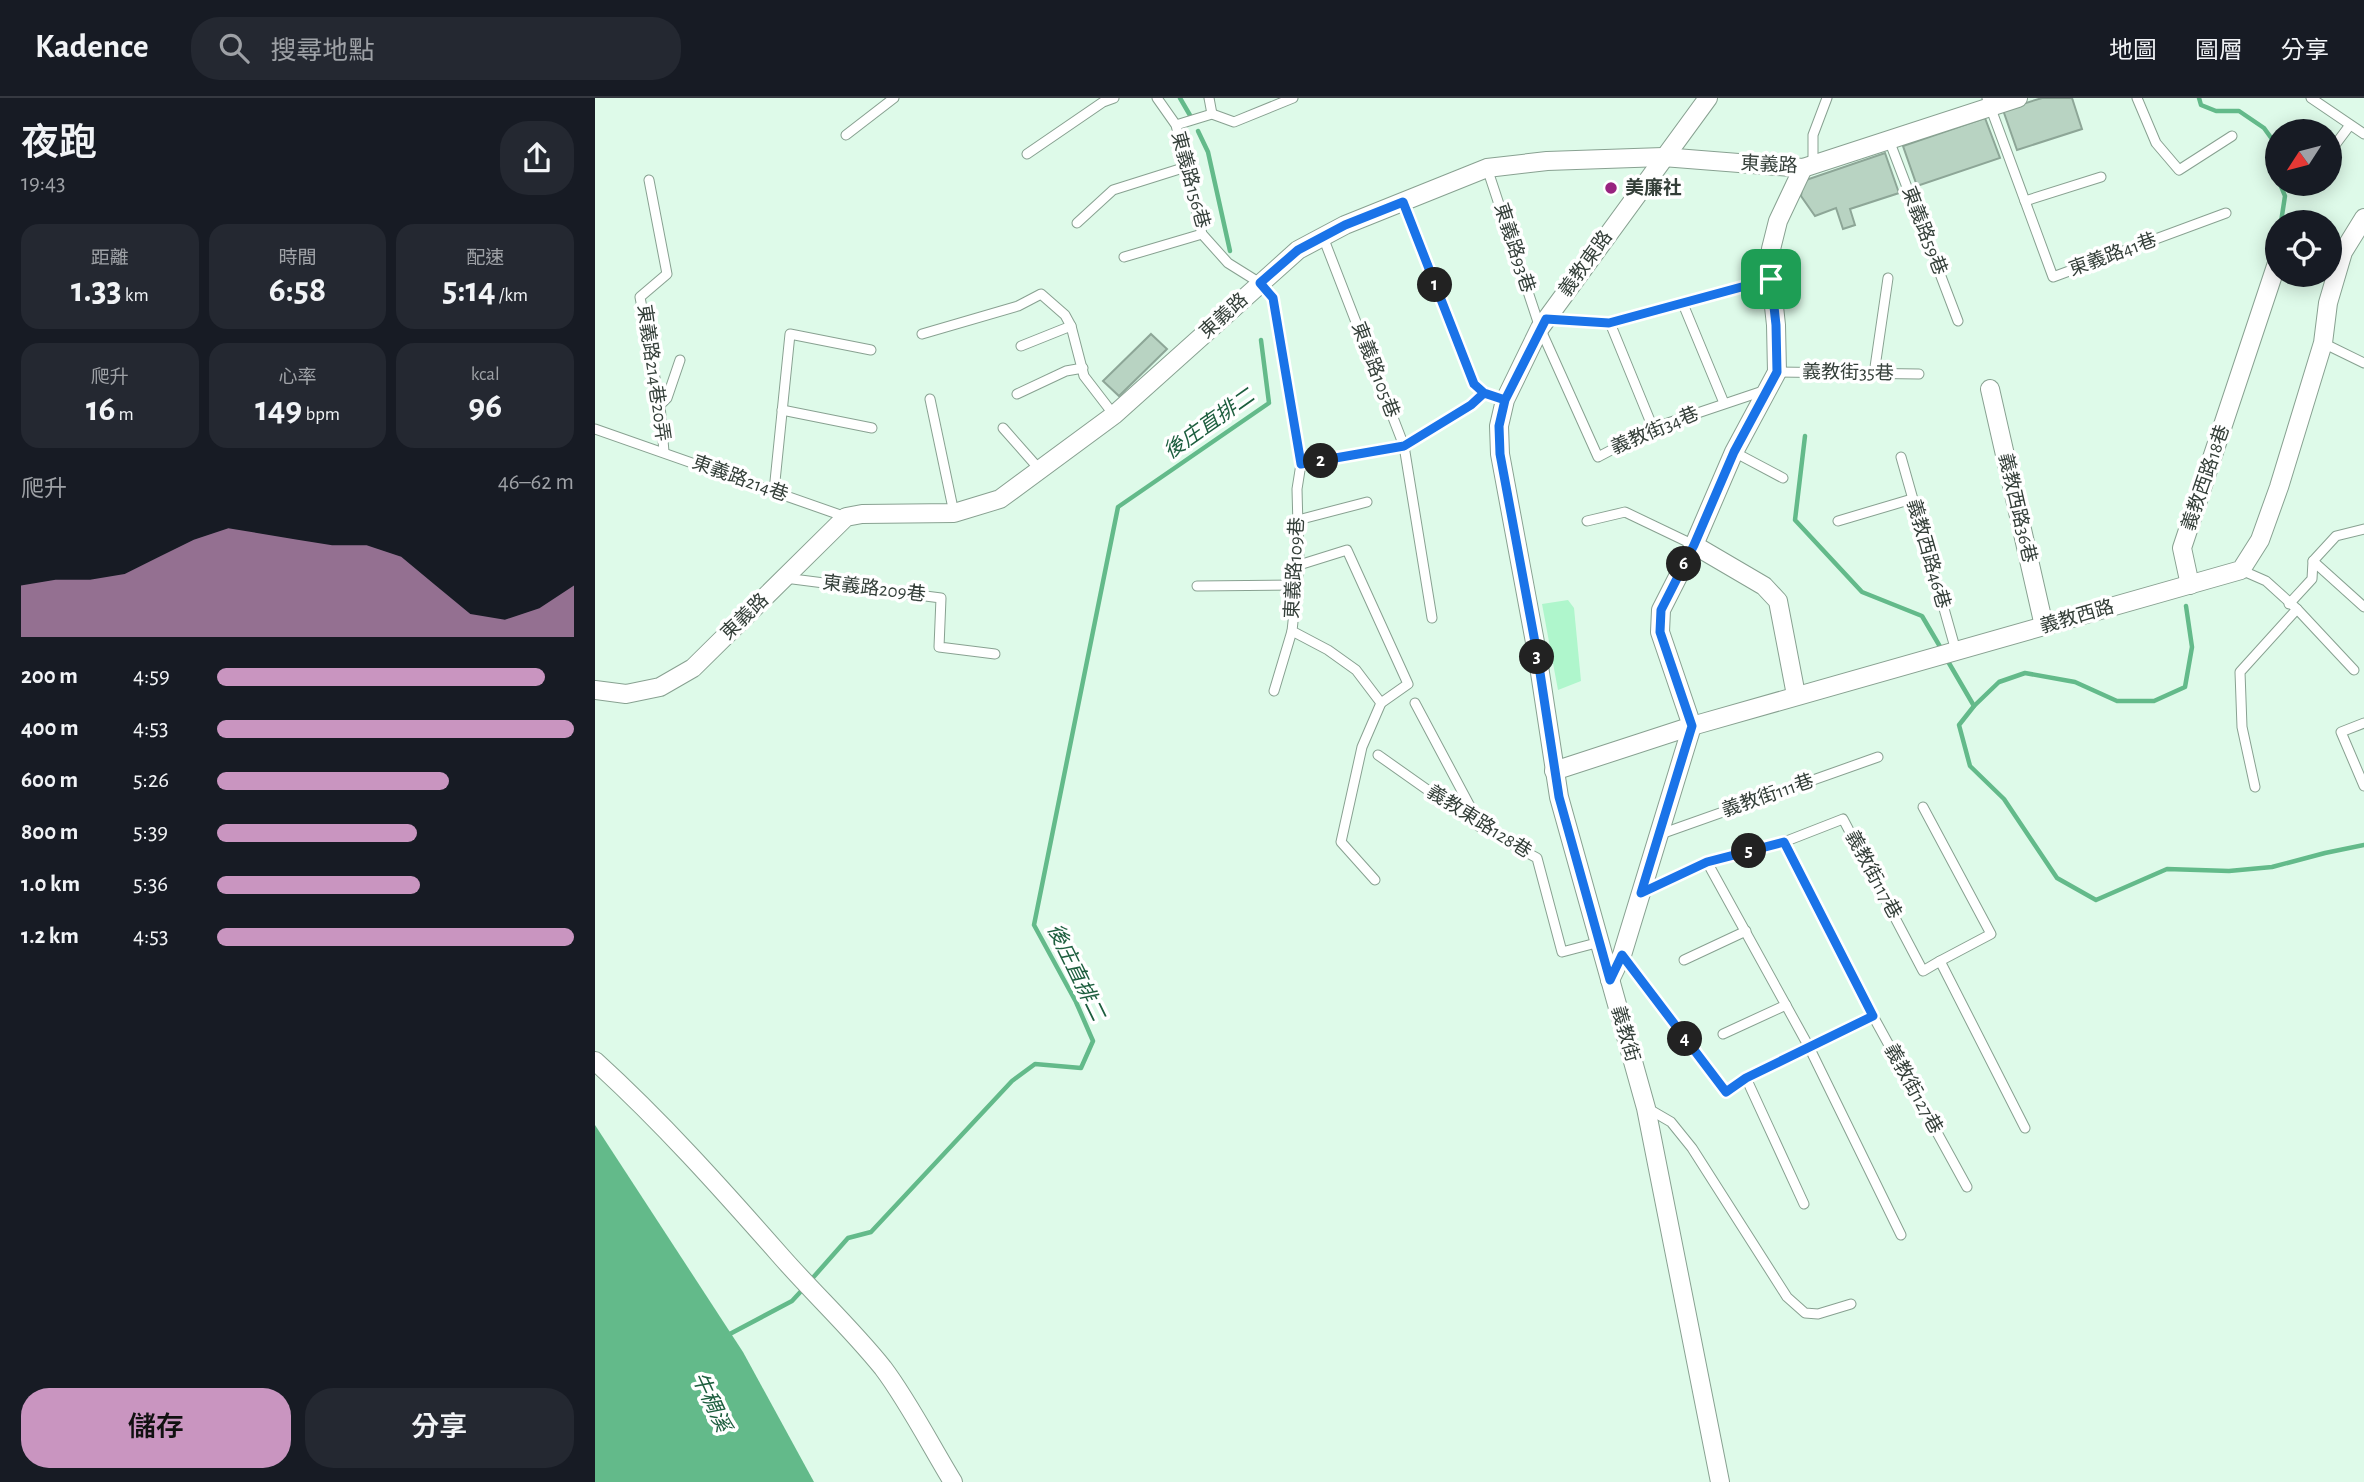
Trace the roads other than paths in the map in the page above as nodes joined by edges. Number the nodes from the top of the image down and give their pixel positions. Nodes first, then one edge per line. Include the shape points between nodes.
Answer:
1 (894, 98) edge
2 (1114, 98) edge
3 (1157, 98) edge
4 (1209, 98) edge
5 (1293, 98) edge
6 (1708, 98) edge
7 (1827, 98) edge
8 (2018, 98) edge
9 (2137, 98) edge
10 (2311, 98) edge
11 (1988, 103) edge
12 (1212, 114) junction
13 (1176, 125) junction
14 (2350, 125) junction
15 (2364, 134) edge
16 (846, 135) dead end
17 (2232, 136) dead end
18 (2342, 136) edge
19 (1889, 140) junction
20 (1027, 154) dead end
21 (1663, 157) junction
22 (1186, 167) junction
23 (1808, 167) junction
24 (1487, 168) junction
25 (2101, 177) dead end
26 (649, 180) dead end
27 (2025, 201) junction
28 (1403, 202) junction
29 (2226, 213) dead end
30 (2364, 218) edge
31 (1077, 223) dead end
32 (1202, 234) junction
33 (1323, 237) junction
34 (1124, 257) dead end
35 (1888, 278) dead end
36 (1771, 279) junction
37 (1260, 283) junction
38 (2269, 287) edge
39 (1683, 304) junction
40 (1958, 321) dead end
41 (1543, 323) junction
42 (1609, 323) junction
43 (1071, 326) junction
44 (922, 334) dead end
45 (2323, 343) junction
46 (1021, 346) dead end
47 (871, 350) dead end
48 (680, 360) dead end
49 (2364, 363) edge
50 (1083, 368) junction
51 (1777, 372) junction
52 (1874, 374) junction
53 (1919, 374) dead end
54 (1990, 389) dead end
55 (1767, 390) junction
56 (1484, 393) junction
57 (1017, 394) dead end
58 (930, 399) dead end
59 (1505, 400) junction
60 (1724, 403) junction
61 (660, 405) junction
62 (782, 410) junction
63 (1114, 415) junction
64 (872, 428) dead end
65 (1003, 428) dead end
66 (1653, 428) junction
67 (595, 429) edge
68 (1404, 446) junction
69 (664, 452) junction
70 (1734, 452) junction
71 (1901, 457) dead end
72 (1301, 464) junction
73 (1040, 470) junction
74 (1783, 478) dead end
75 (774, 491) junction
76 (1912, 499) junction
77 (1367, 502) dead end
78 (954, 513) junction
79 (846, 517) junction
80 (1298, 520) junction
81 (1587, 521) dead end
82 (1839, 521) dead end
83 (2364, 529) edge
84 (1694, 545) junction
85 (2313, 561) junction
86 (1299, 565) junction
87 (2241, 570) junction
88 (785, 578) junction
89 (1297, 585) junction
90 (2190, 585) junction
91 (1197, 586) dead end
92 (2293, 606) junction
93 (2364, 607) edge
94 (1432, 618) dead end
95 (2044, 626) junction
96 (1291, 631) junction
97 (1956, 651) junction
98 (995, 654) dead end
99 (2354, 670) dead end
100 (595, 690) edge
101 (1274, 691) dead end
102 (1796, 695) junction
103 (1381, 703) junction
104 (1415, 703) dead end
105 (2364, 723) edge
106 (1692, 726) junction
107 (1378, 755) dead end
108 (1878, 757) dead end
109 (1554, 771) junction
110 (2364, 786) edge
111 (2255, 787) dead end
112 (1923, 807) dead end
113 (1480, 827) junction
114 (1657, 835) junction
115 (1784, 842) junction
116 (1707, 862) junction
117 (1375, 880) dead end
118 (1641, 893) junction
119 (1746, 930) junction
120 (1600, 942) junction
121 (1622, 955) junction
122 (1684, 960) dead end
123 (1940, 961) junction
124 (1610, 980) junction
125 (1786, 1005) junction
126 (1873, 1016) junction
127 (1723, 1034) dead end
128 (1809, 1047) junction
129 (595, 1060) edge
130 (1746, 1078) junction
131 (1646, 1108) junction
132 (2025, 1128) dead end
133 (1967, 1187) dead end
134 (1804, 1204) dead end
135 (1901, 1235) dead end
136 (1851, 1304) dead end
137 (953, 1482) edge
138 (1720, 1482) edge

1 - 16 lane
2 - 20 lane
3 - 13 lane, 東義路156巷
4 - 12 lane
5 - 12 lane via 1234,122
6 - 21 street, 義教東路
7 - 23 lane via 1813,135
8 - 11 street, 東義路
9 - 17 lane via 2156,143 2179,170
10 - 14 lane
11 - 19 street, 東義路
11 - 27 lane, 東義路41巷
12 - 13 lane
13 - 22 lane, 東義路156巷
14 - 15 lane
14 - 18 lane
19 - 23 street, 東義路
19 - 40 lane, 東義路59巷
21 - 23 street, 東義路
21 - 24 street, 東義路 via 1547,160
21 - 41 street, 義教東路
22 - 31 lane via 1113,190
22 - 32 lane, 東義路156巷
23 - 36 street via 1778,220 1771,249
24 - 28 street, 東義路
24 - 41 lane, 東義路93巷
25 - 27 lane
26 - 61 lane, 東義路214巷20弄 via 667,274 640,297
27 - 29 lane, 東義路41巷 via 2053,277
28 - 33 street, 東義路
28 - 56 lane via 1474,384
30 - 45 street via 2343,252 2328,303
32 - 34 lane
32 - 37 lane, 東義路156巷 via 1228,263
33 - 37 street, 東義路 via 1298,250
33 - 68 lane, 東義路105巷
35 - 52 lane
36 - 39 lane
36 - 51 street
37 - 63 street, 東義路
37 - 72 lane, 東義路109巷 via 1273,298
38 - 90 street, 義教西路18巷 via 2182,548
39 - 42 lane
39 - 60 lane
41 - 42 lane
41 - 59 street, 義教東路
41 - 66 lane, 義教街34巷 via 1598,457
42 - 66 lane
43 - 44 lane via 1041,294 1018,306
43 - 46 lane
43 - 50 lane
45 - 49 lane
45 - 87 street via 2260,540
47 - 62 lane via 790,334
48 - 61 lane via 667,398
50 - 57 lane
50 - 63 lane via 1084,376
51 - 52 lane, 義教街35巷
51 - 55 street
52 - 53 lane, 義教街35巷
54 - 95 street, 義教西路36巷
55 - 60 lane, 義教街34巷
55 - 70 street
56 - 59 lane
56 - 68 lane
58 - 78 lane
59 - 109 street, 義教東路 via 1499,426 1500,454
60 - 66 lane, 義教街34巷
61 - 69 lane, 東義路214巷20弄
62 - 64 lane
62 - 75 lane
63 - 73 street, 東義路
65 - 73 lane
67 - 69 lane, 東義路214巷
68 - 72 lane, 東義路105巷
68 - 94 lane
69 - 75 lane, 東義路214巷
70 - 74 lane
70 - 84 street
71 - 76 lane, 義教西路46巷
72 - 80 lane, 東義路109巷
73 - 78 street, 東義路 via 1000,499
75 - 79 lane, 東義路214巷
76 - 82 lane
76 - 97 lane, 義教西路46巷
77 - 80 lane
78 - 79 street, 東義路
79 - 88 street, 東義路
80 - 86 lane, 東義路109巷
81 - 84 lane via 1625,512
83 - 85 lane via 2336,536
84 - 102 street via 1764,586 1777,601
84 - 106 street via 1661,610 1660,632
85 - 92 lane via 2312,579
85 - 93 lane
86 - 89 lane, 東義路109巷
86 - 103 lane via 1347,550 1408,684
87 - 90 street, 義教西路
87 - 92 lane via 2266,581
88 - 98 lane, 東義路209巷 via 941,598 939,647
88 - 100 street, 東義路 via 693,668 660,687 626,694
89 - 91 lane
89 - 96 lane, 東義路109巷
90 - 95 street, 義教西路
92 - 99 lane
92 - 111 lane via 2240,672 2242,727
95 - 97 street, 義教西路
96 - 101 lane
96 - 103 lane, 東義路109巷 via 1356,670
97 - 102 street, 義教西路
102 - 106 street, 義教西路
103 - 117 lane via 1361,747 1341,842
104 - 113 lane
105 - 110 lane via 2341,732
106 - 109 street, 義教西路
106 - 114 street, 義教街
107 - 113 lane, 義教東路128巷
108 - 114 lane, 義教街111巷
109 - 120 street, 義教東路
112 - 123 lane via 1991,934
113 - 120 lane, 義教東路128巷 via 1537,858 1562,952
114 - 118 street, 義教街
115 - 116 lane, 義教街117巷
115 - 123 lane, 義教街117巷 via 1843,819 1923,971
115 - 126 lane
116 - 118 lane, 義教街117巷
116 - 119 lane
118 - 121 street, 義教街
119 - 122 lane
119 - 125 lane
120 - 124 street, 義教東路
121 - 124 street, 義教街
121 - 130 lane via 1726,1092
123 - 132 lane
124 - 131 street, 義教街
125 - 127 lane
125 - 128 lane
126 - 128 lane
126 - 133 lane, 義教街127巷
128 - 130 lane
128 - 135 lane
129 - 137 street via 856,1335 885,1371
130 - 134 lane
131 - 136 lane via 1671,1122 1692,1148 1787,1297 1805,1313
131 - 138 street, 義教街

